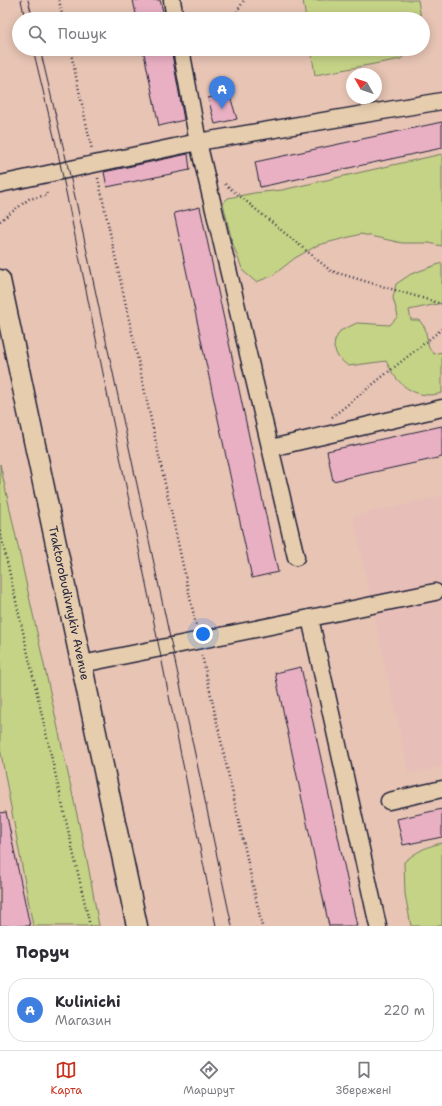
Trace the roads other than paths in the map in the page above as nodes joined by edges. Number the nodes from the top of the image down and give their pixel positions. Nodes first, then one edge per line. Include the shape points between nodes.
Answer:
1 (172, 0) edge
2 (174, 12) edge
3 (182, 56) edge
4 (442, 100) edge
5 (198, 142) junction
6 (0, 184) edge
7 (0, 280) edge
8 (442, 408) edge
9 (271, 448) junction
10 (296, 557) dead end
11 (436, 592) dead end
12 (310, 618) junction
13 (82, 664) junction
14 (442, 789) edge
15 (389, 801) dead end
16 (137, 926) edge
17 (378, 926) edge

1 - 2 lane
3 - 5 lane
4 - 5 lane
5 - 6 lane
5 - 9 lane
7 - 13 main road, Traktorobudivnykiv Avenue
8 - 9 lane
9 - 10 lane
11 - 12 lane
12 - 13 lane
12 - 17 lane
13 - 16 main road, Traktorobudivnykiv Avenue
14 - 15 lane

